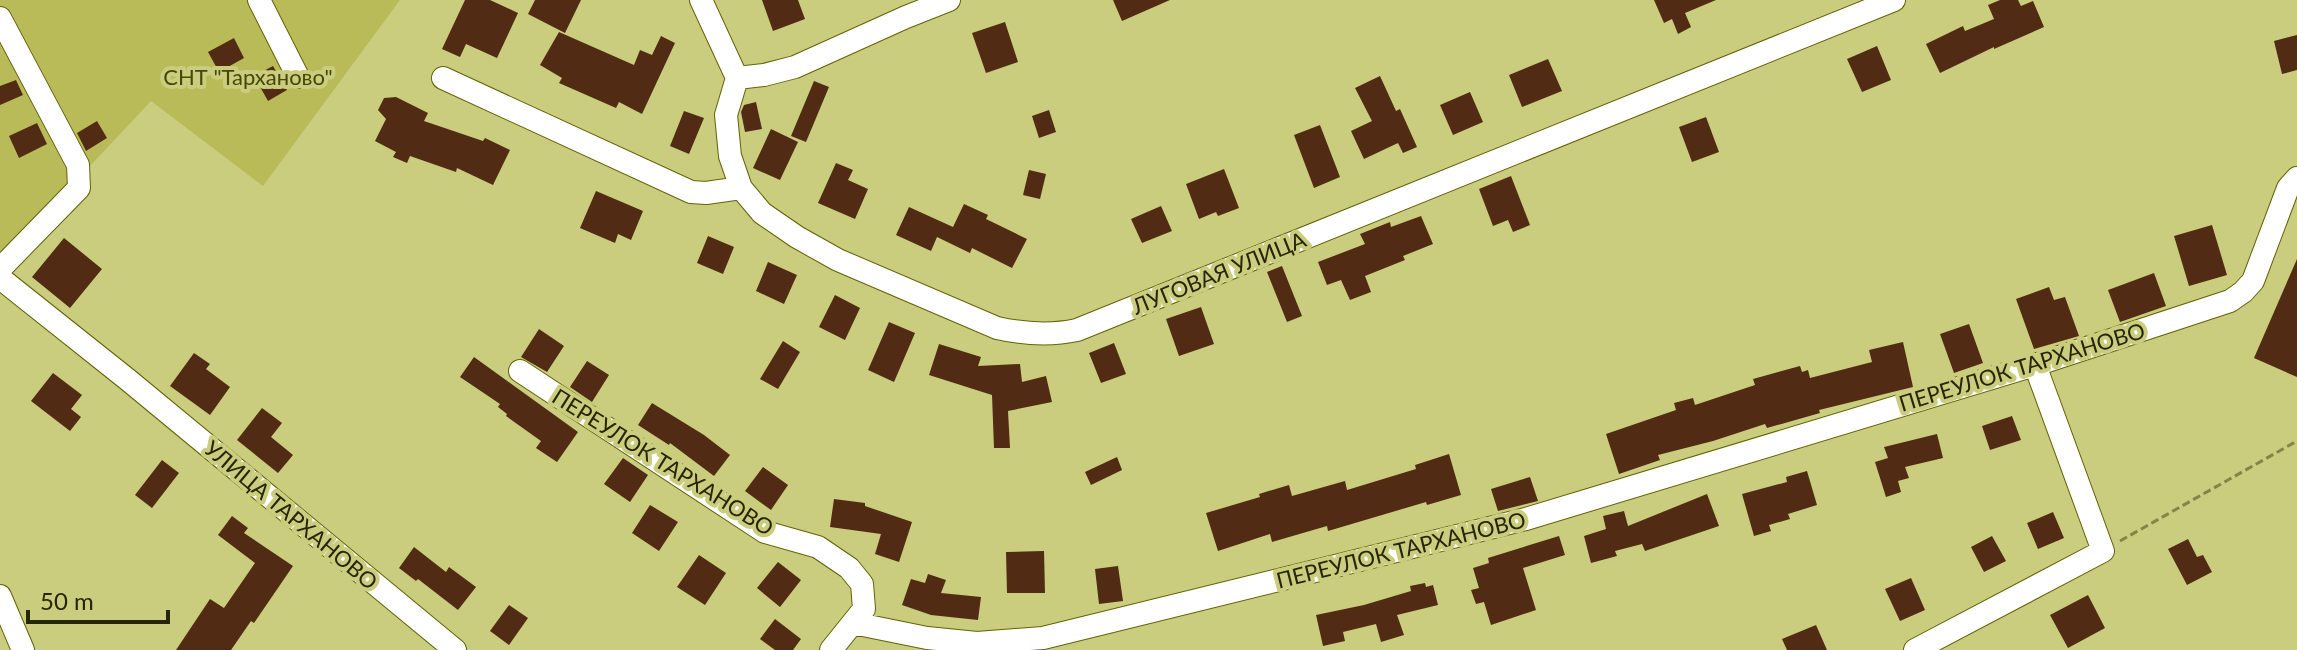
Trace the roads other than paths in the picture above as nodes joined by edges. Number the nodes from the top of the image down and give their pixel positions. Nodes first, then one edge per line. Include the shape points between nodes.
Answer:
1 (259, 0) edge
2 (701, 0) edge
3 (949, 0) edge
4 (1894, 0) edge
5 (903, 8) edge
6 (0, 18) edge
7 (298, 77) dead end
8 (443, 78) dead end
9 (737, 78) junction
10 (2297, 178) edge
11 (741, 188) junction
12 (0, 269) edge
13 (0, 278) edge
14 (2035, 365) junction
15 (520, 371) dead end
16 (0, 596) edge
17 (853, 623) junction
18 (23, 650) edge
19 (455, 650) edge
20 (831, 650) edge
21 (1915, 650) edge

1 - 7 street
2 - 9 street
3 - 5 street
4 - 11 street, ЛУГОВАЯ УЛИЦА via 1057,335 997,328 838,260 762,213
5 - 9 street via 795,67
6 - 12 street via 78,165 79,188
8 - 11 street via 691,192
9 - 11 street, ЛУГОВАЯ УЛИЦА via 726,115 730,156
10 - 14 street, ПЕРЕУЛОК ТАРХАНОВО via 2288,188 2253,281 2243,292 2230,301
13 - 19 street, УЛИЦА ТАРХАНОВО
14 - 17 street, ПЕРЕУЛОК ТАРХАНОВО via 1526,519 1043,638 977,643
14 - 21 street via 2103,551
15 - 17 street, ПЕРЕУЛОК ТАРХАНОВО via 765,532 818,547 849,568 862,584 864,609
16 - 18 street
17 - 20 street

